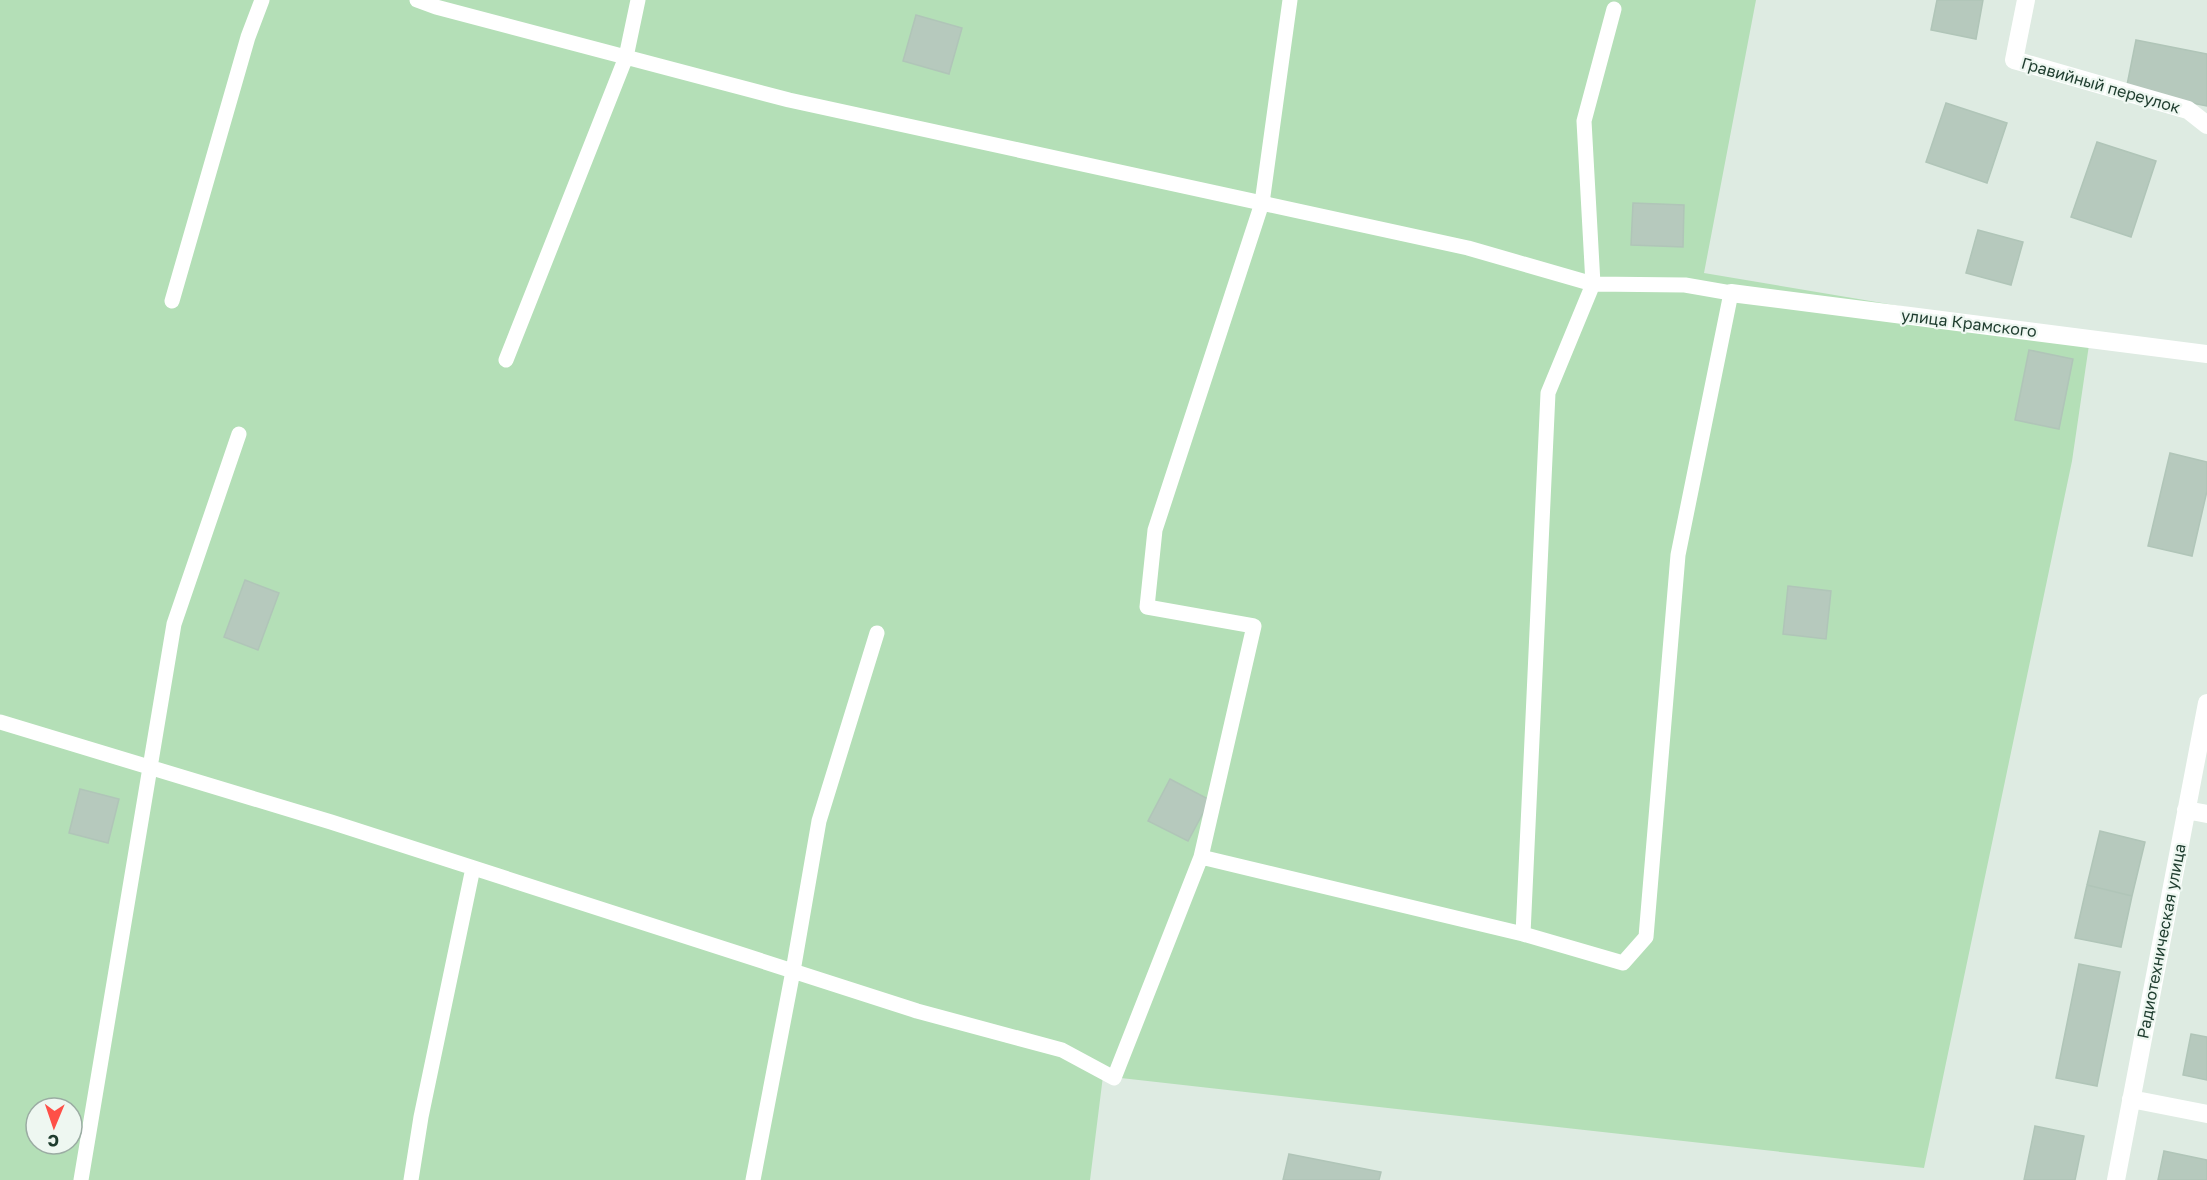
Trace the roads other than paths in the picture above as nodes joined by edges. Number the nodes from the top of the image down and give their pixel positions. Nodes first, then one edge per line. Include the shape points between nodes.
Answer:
1 (262, 0) edge
2 (417, 0) edge
3 (638, 0) edge
4 (1290, 0) edge
5 (2026, 0) edge
6 (1614, 9) dead end
7 (626, 57) junction
8 (2207, 125) edge
9 (1262, 203) junction
10 (1593, 284) junction
11 (1731, 293) junction
12 (172, 301) dead end
13 (2207, 354) edge
14 (506, 360) dead end
15 (239, 434) dead end
16 (877, 633) dead end
17 (2207, 703) edge
18 (0, 722) edge
19 (148, 766) junction
20 (2186, 810) junction
21 (2207, 814) edge
22 (1200, 857) junction
23 (473, 868) junction
24 (1523, 934) junction
25 (793, 971) junction
26 (2131, 1098) junction
27 (2207, 1114) edge
28 (81, 1180) edge
29 (411, 1180) edge
30 (753, 1180) edge
31 (2116, 1180) edge

1 - 12 lane
2 - 7 lane
3 - 7 lane
4 - 9 lane
5 - 8 street, Гравийный переулок via 2014,60 2188,110
6 - 10 lane via 1584,121
7 - 9 lane via 789,100
7 - 14 lane
9 - 10 lane via 1468,248
9 - 22 lane via 1155,530 1147,607 1254,626
10 - 11 lane via 1685,285
10 - 24 lane via 1548,393
11 - 13 street, улица Крамского
11 - 24 lane via 1678,555 1646,937 1623,963
15 - 19 lane via 174,624
16 - 25 lane via 819,820
17 - 20 street, Радиотехническая улица
18 - 19 lane
19 - 23 lane
19 - 28 lane
20 - 21 street
20 - 26 street, Радиотехническая улица
22 - 24 lane
22 - 25 lane via 1114,1078 1062,1050 917,1011
23 - 25 lane
23 - 29 lane
25 - 30 lane
26 - 27 street
26 - 31 street, Радиотехническая улица

